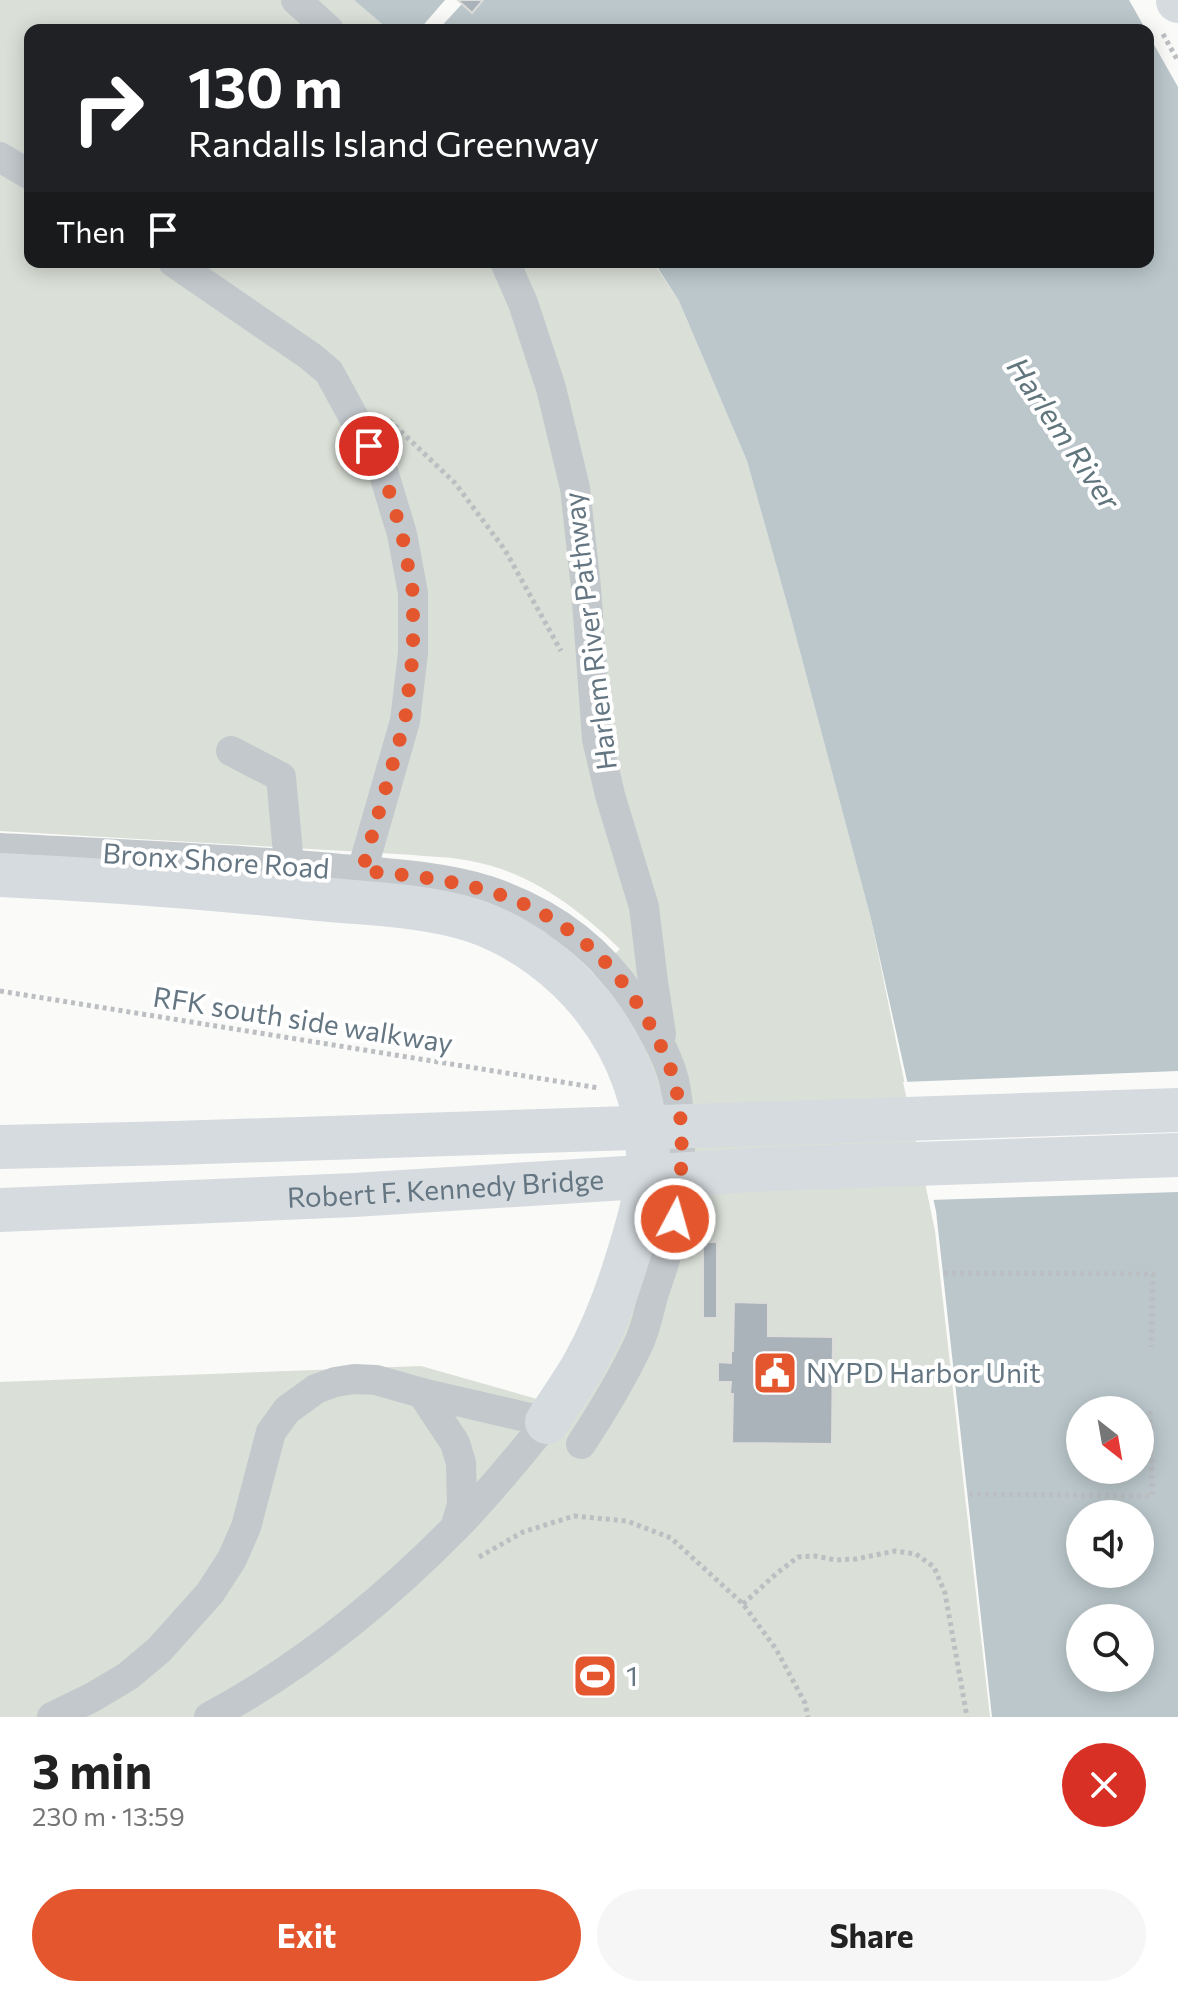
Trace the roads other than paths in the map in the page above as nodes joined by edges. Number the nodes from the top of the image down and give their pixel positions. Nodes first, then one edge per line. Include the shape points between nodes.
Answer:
1 (296, 0) edge
2 (322, 24) edge
3 (0, 157) edge
4 (24, 171) edge
5 (182, 268) edge
6 (508, 268) edge
7 (231, 751) dead end
8 (0, 848) edge
9 (289, 864) junction
10 (362, 871) junction
11 (0, 875) edge
12 (664, 1051) junction
13 (1178, 1110) edge
14 (0, 1147) edge
15 (1178, 1155) edge
16 (11, 1215) edge
17 (422, 1393) junction
18 (564, 1433) junction
19 (455, 1528) junction
20 (59, 1715) edge
21 (209, 1717) edge

1 - 2 street
3 - 4 street
5 - 10 street via 329,372 383,471 402,534 413,593 405,721
6 - 12 street, Harlem River Pathway via 547,376 575,488 597,739 644,907
7 - 9 street via 281,777
8 - 9 street, Bronx Shore Road
9 - 10 street, Bronx Shore Road
10 - 12 street, Bronx Shore Road via 482,889 543,913 603,960
11 - 18 highway via 234,890 437,913 501,932 549,962 578,989 622,1051 641,1100 648,1167 628,1258 582,1367
12 - 18 street, Bronx Shore Road via 679,1116 678,1200 671,1239 639,1343 604,1408
13 - 14 highway, Robert F. Kennedy Bridge
15 - 16 highway, Robert F. Kennedy Bridge via 769,1169
17 - 18 street
17 - 19 street via 455,1443 461,1463 462,1505
17 - 20 street via 354,1379 316,1389 287,1410 271,1432 246,1527 210,1593 128,1676
18 - 19 street, Bronx Shore Road via 488,1492
19 - 21 street via 332,1639

